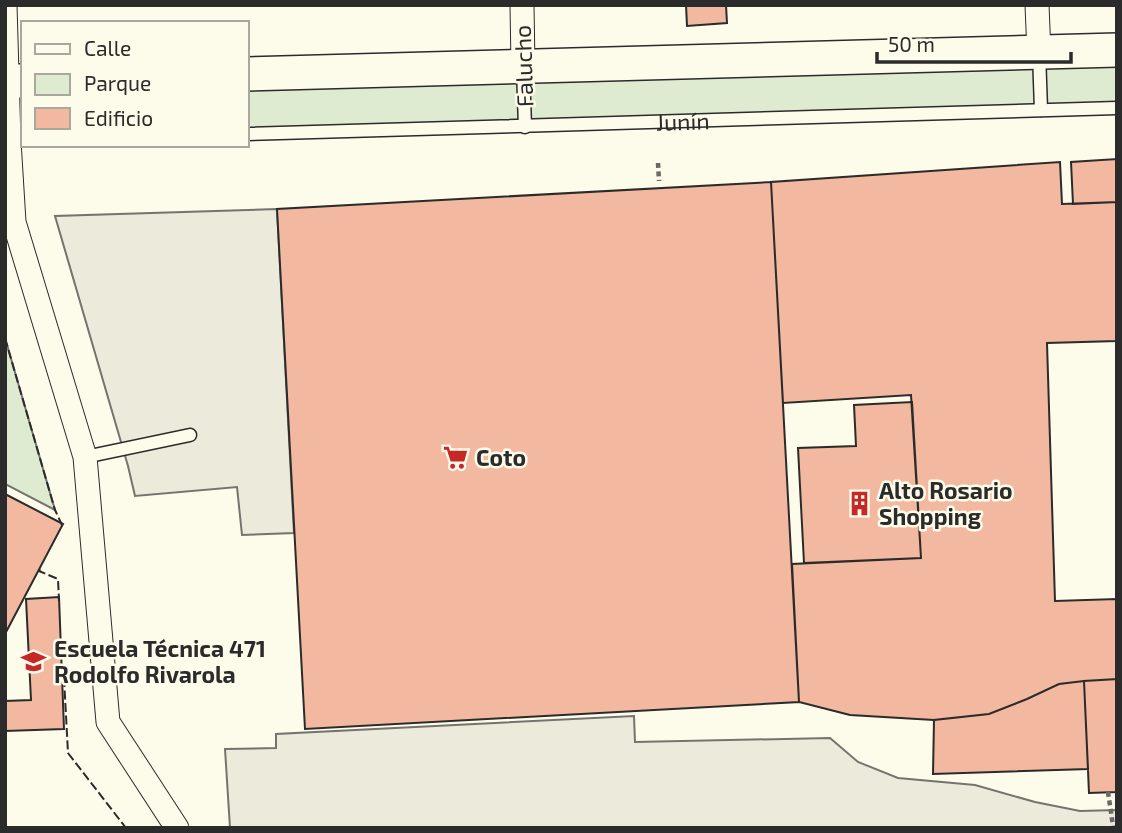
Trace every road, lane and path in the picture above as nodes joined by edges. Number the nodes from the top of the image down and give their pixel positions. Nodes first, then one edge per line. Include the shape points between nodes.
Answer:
1 (5, 5) edge
2 (522, 5) edge
3 (1037, 5) edge
4 (1117, 50) edge
5 (1039, 53) junction
6 (523, 66) junction
7 (248, 74) edge
8 (12, 81) edge
9 (1117, 108) edge
10 (1041, 110) junction
11 (525, 127) junction
12 (248, 134) edge
13 (16, 140) edge
14 (658, 163) dead end
15 (659, 181) dead end
16 (190, 435) dead end
17 (85, 457) junction
18 (1108, 792) dead end
19 (1113, 826) edge
20 (177, 828) edge

1 - 8 street
2 - 6 street, Falucho
3 - 5 street
4 - 5 main road
5 - 6 main road
5 - 10 lane
6 - 7 main road
6 - 11 lane, Falucho
8 - 13 street
9 - 10 lane, Junín
10 - 11 lane, Junín
11 - 12 lane, Junín
13 - 17 street via 14,222
14 - 15 path
16 - 17 lane
17 - 20 street via 108,722
18 - 19 path

